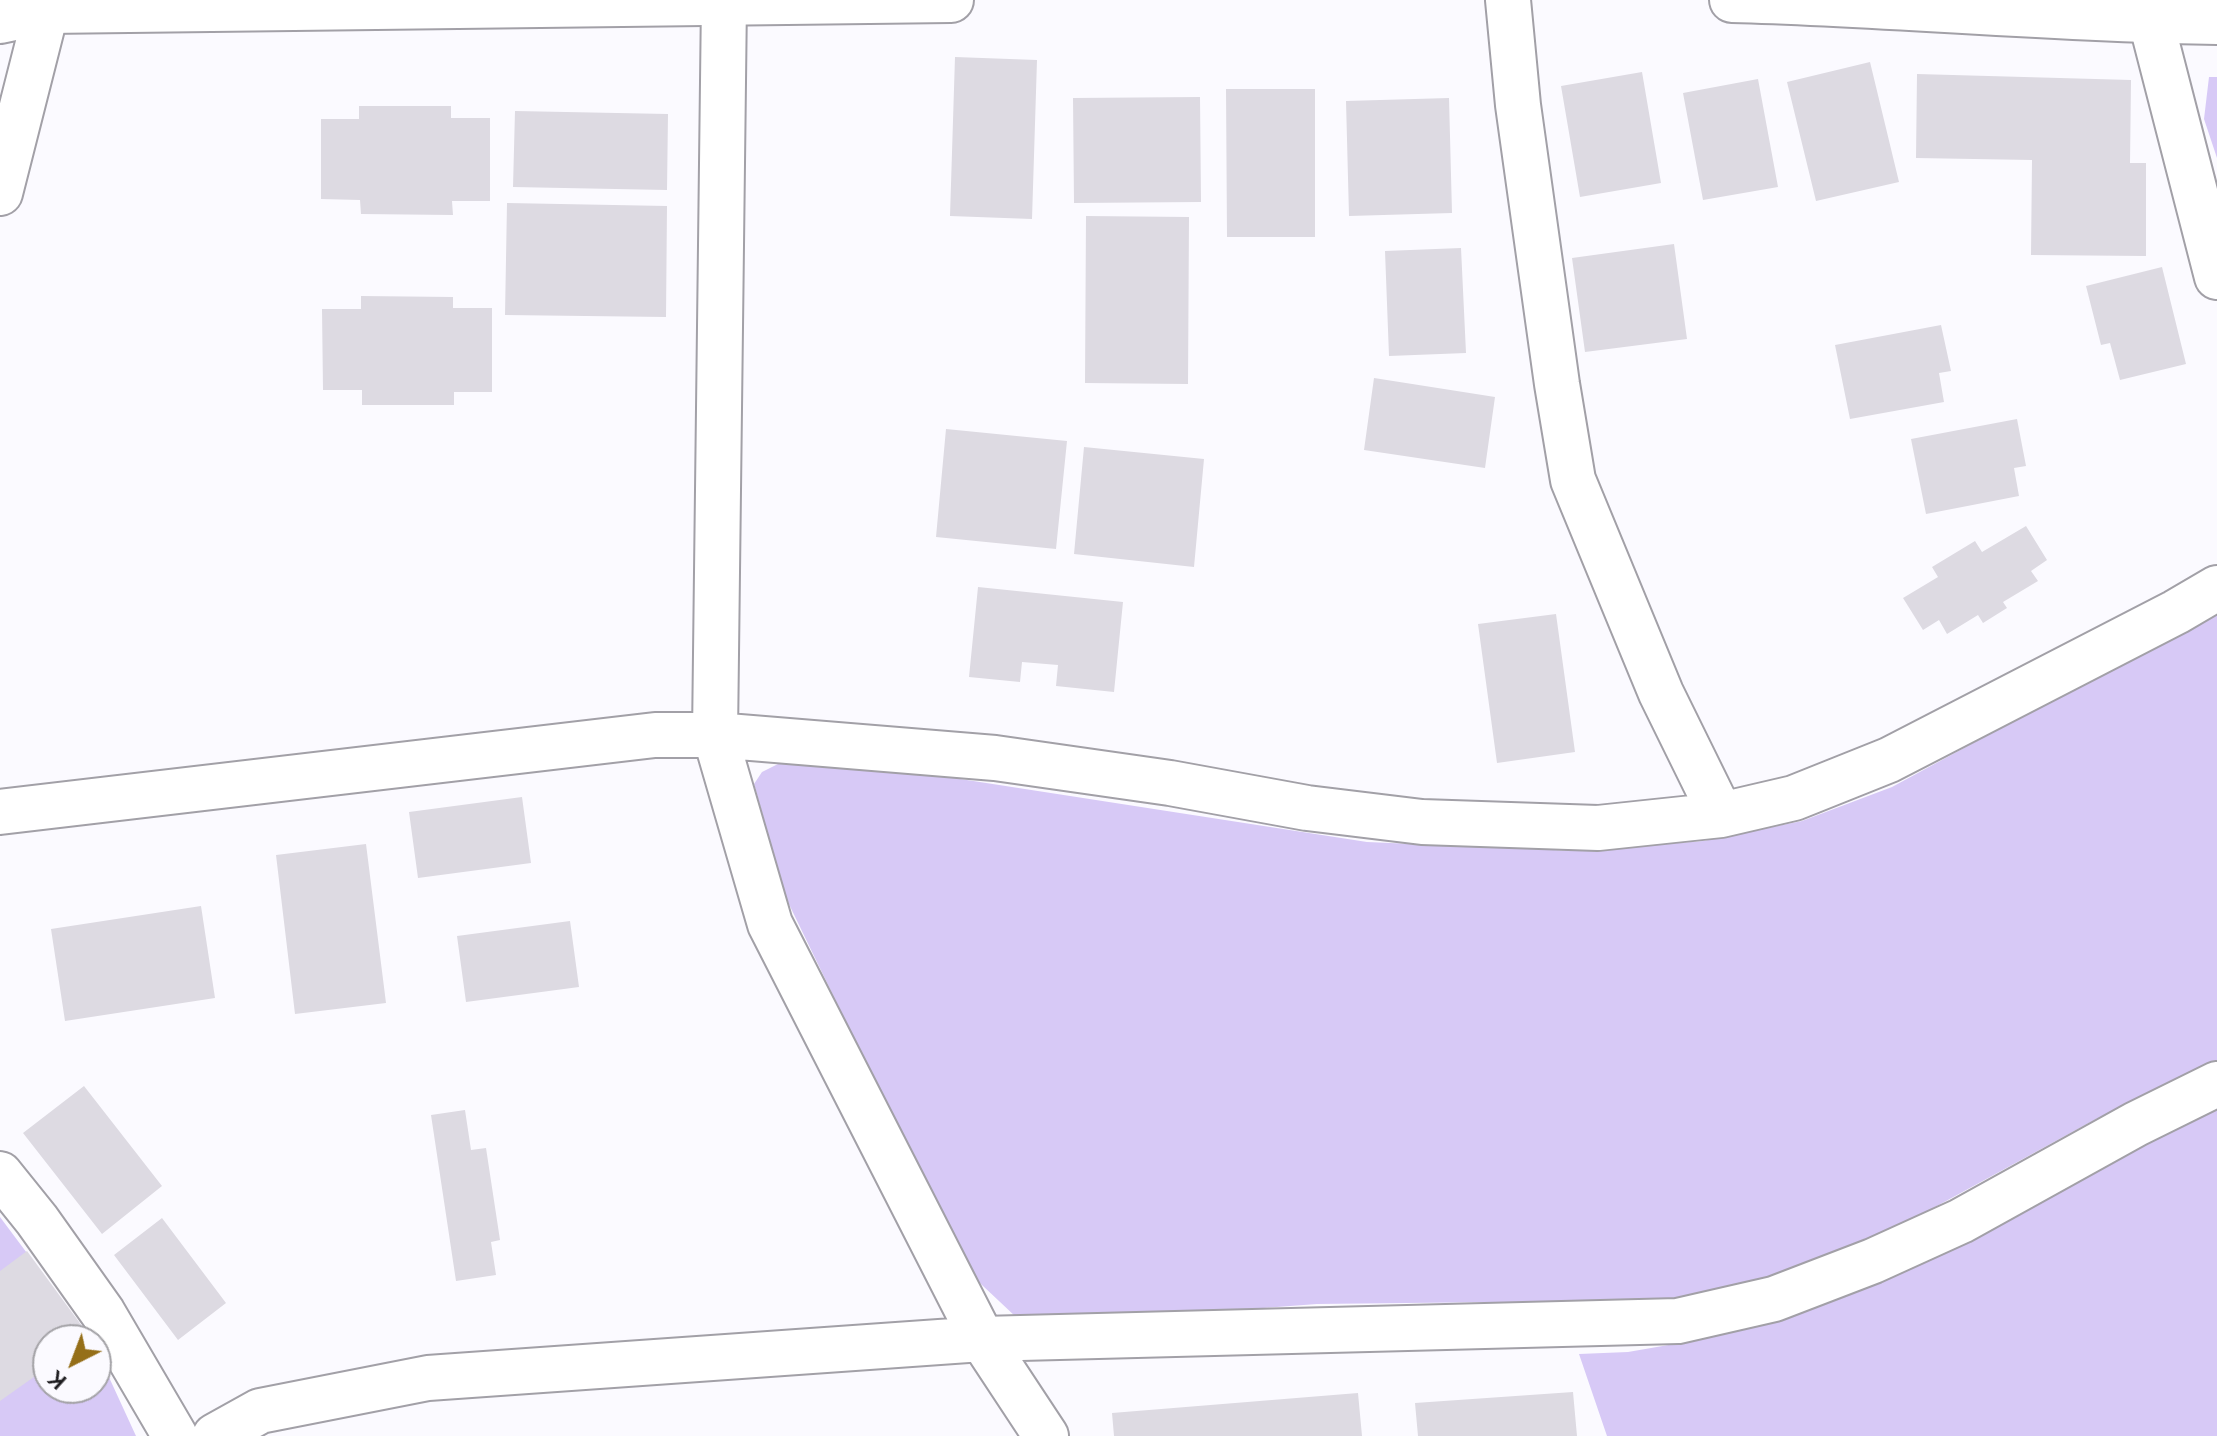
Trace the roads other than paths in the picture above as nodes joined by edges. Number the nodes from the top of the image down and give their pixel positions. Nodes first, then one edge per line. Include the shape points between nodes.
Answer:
1 (951, 0) edge
2 (1508, 0) edge
3 (1732, 0) edge
4 (724, 1) edge
5 (48, 6) edge
6 (0, 21) edge
7 (2151, 21) junction
8 (2217, 22) edge
9 (0, 193) edge
10 (2217, 277) edge
11 (2217, 588) edge
12 (715, 735) junction
13 (0, 812) edge
14 (1721, 815) junction
15 (2217, 1084) edge
16 (0, 1174) edge
17 (982, 1339) junction
18 (175, 1436) edge
19 (215, 1436) edge
20 (1046, 1436) edge

1 - 4 street
2 - 14 street via 1518,105 1573,480 1661,693
3 - 7 street
4 - 5 street
4 - 12 street
5 - 6 street
5 - 9 street
7 - 8 street
7 - 10 street
11 - 14 street via 1889,760 1794,798
12 - 13 street via 655,735
12 - 14 street via 995,758 1422,822 1598,828
12 - 17 street via 770,924
15 - 17 street via 1961,1221 1873,1261 1774,1299 1678,1321
16 - 18 street via 103,1313
17 - 19 street via 428,1378 260,1411
17 - 20 street

